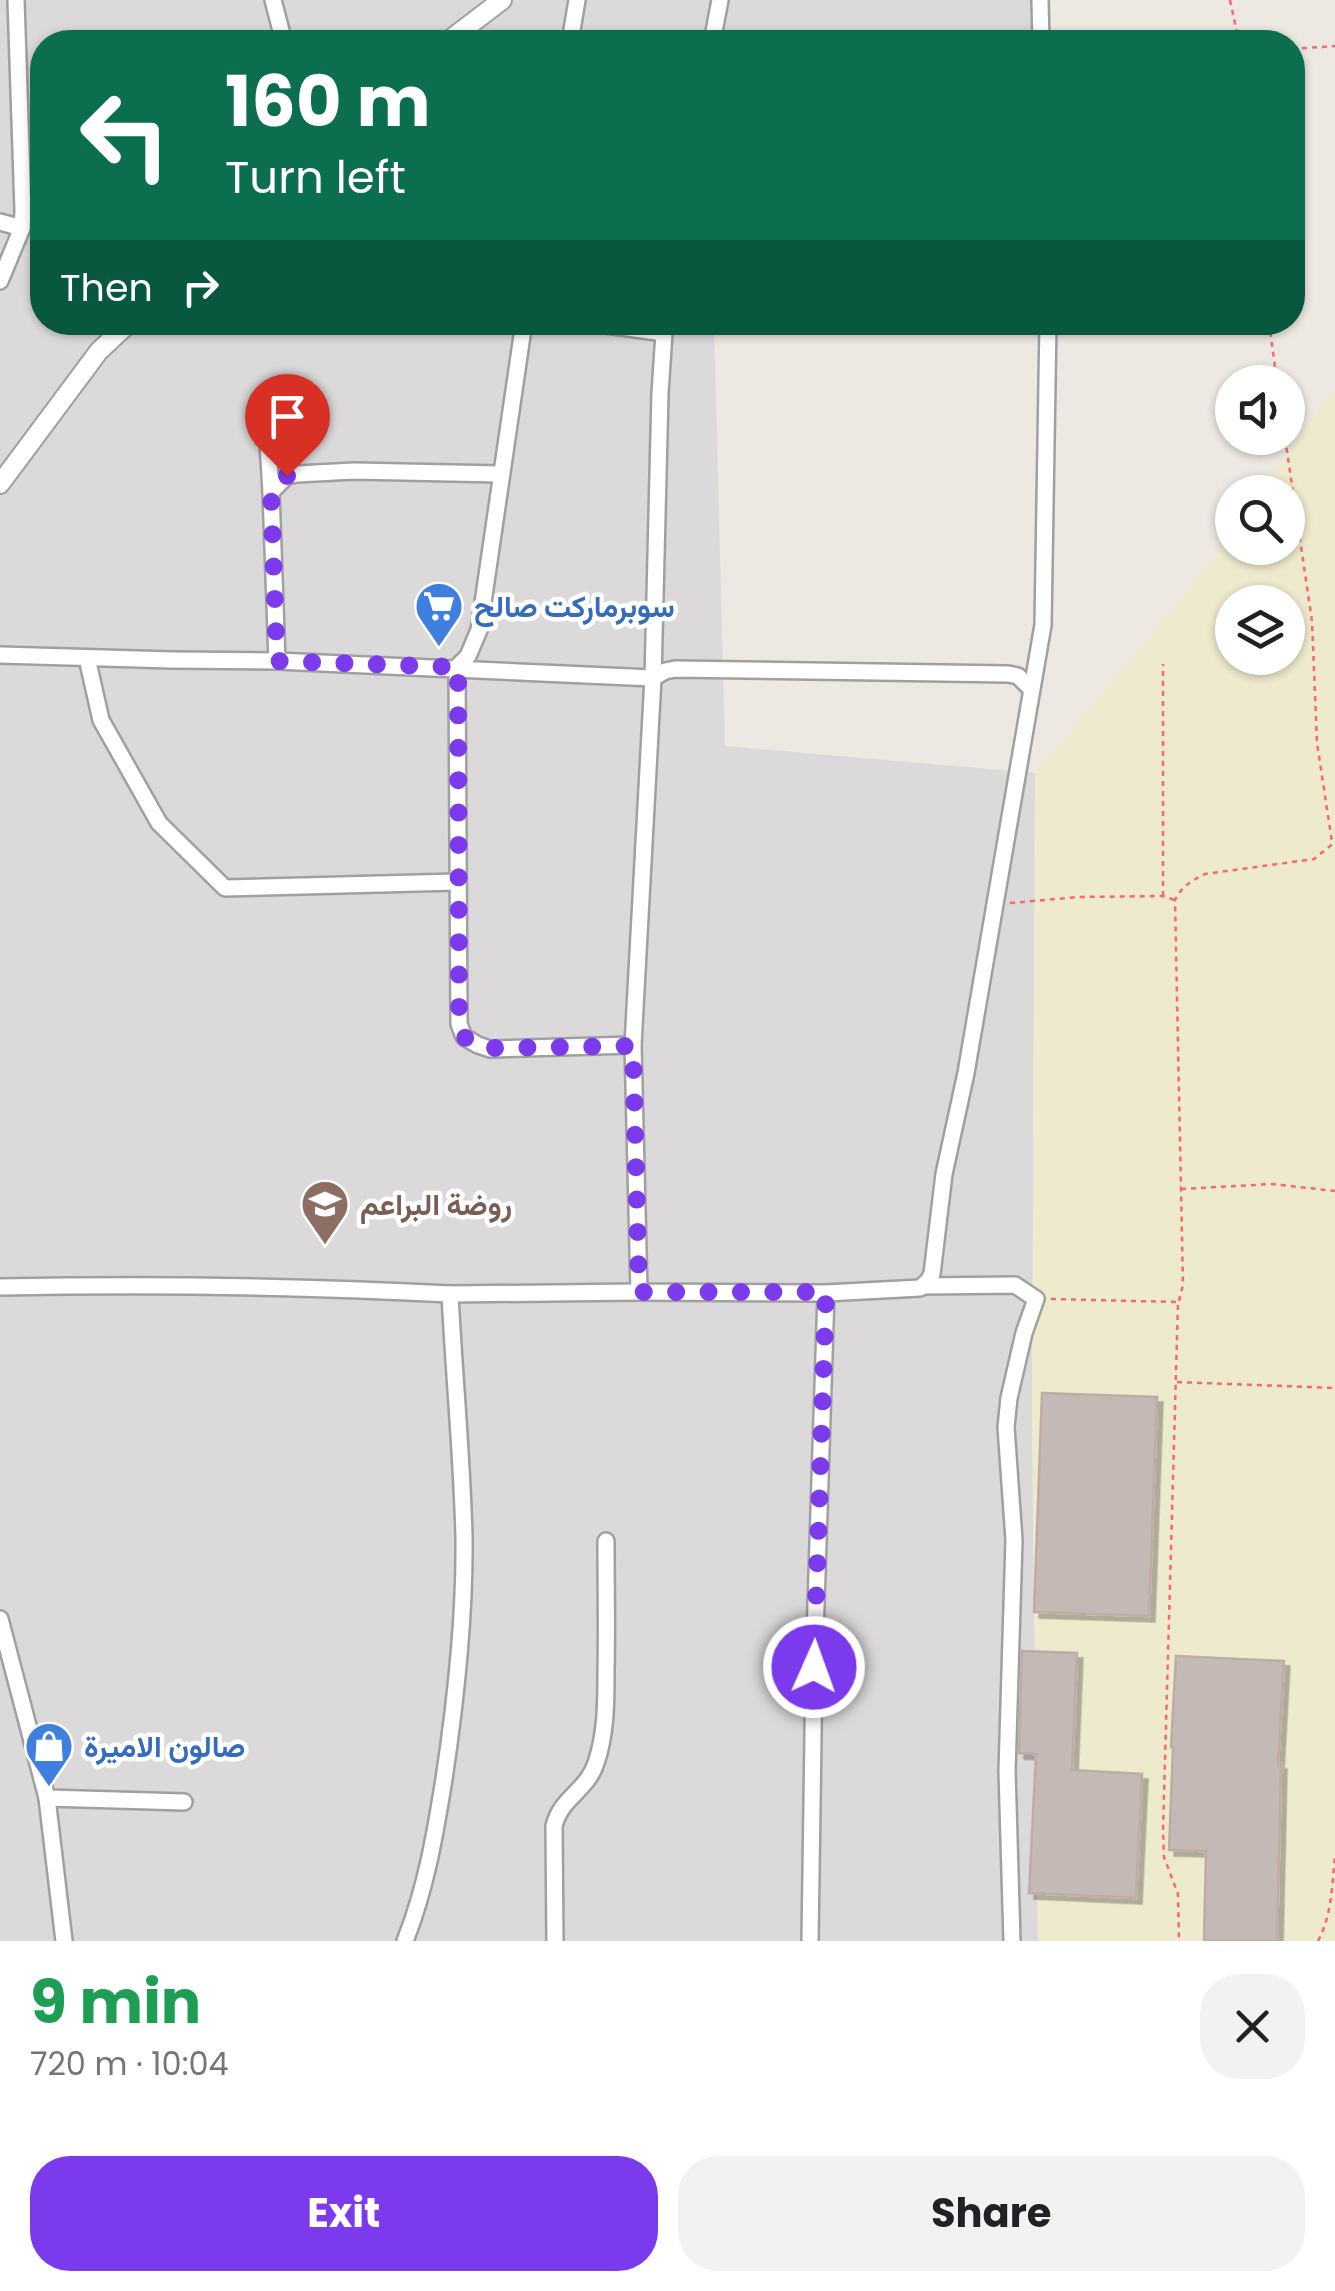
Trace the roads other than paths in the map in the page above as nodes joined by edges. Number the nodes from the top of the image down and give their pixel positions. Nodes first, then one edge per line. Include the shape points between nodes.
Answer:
1 (16, 0) edge
2 (273, 0) edge
3 (502, 0) edge
4 (720, 0) edge
5 (1040, 0) edge
6 (575, 5) edge
7 (281, 30) edge
8 (463, 30) edge
9 (572, 30) edge
10 (714, 30) edge
11 (1041, 30) edge
12 (0, 222) edge
13 (22, 228) junction
14 (0, 281) edge
15 (116, 335) edge
16 (522, 335) edge
17 (664, 335) edge
18 (1048, 335) edge
19 (265, 394) dead end
20 (501, 474) junction
21 (0, 484) edge
22 (271, 492) junction
23 (1038, 653) junction
24 (0, 655) edge
25 (87, 658) junction
26 (277, 661) junction
27 (458, 667) junction
28 (1008, 674) junction
29 (653, 678) junction
30 (1031, 689) junction
31 (458, 882) junction
32 (633, 1046) junction
33 (924, 1286) junction
34 (0, 1287) edge
35 (639, 1292) junction
36 (826, 1292) junction
37 (450, 1294) junction
38 (606, 1540) dead end
39 (0, 1619) edge
40 (48, 1798) junction
41 (184, 1802) dead end
42 (64, 1941) edge
43 (405, 1941) edge
44 (555, 1941) edge
45 (810, 1941) edge
46 (1012, 1941) edge

1 - 13 street
2 - 7 street
3 - 8 street
4 - 10 street
5 - 11 street
6 - 9 street
12 - 13 street
13 - 14 street
15 - 21 street
16 - 20 street
17 - 29 street
18 - 23 street
19 - 22 street
20 - 22 street via 297,474
20 - 27 street via 479,630
22 - 26 street
23 - 28 street
23 - 30 street
24 - 25 street
25 - 26 street
25 - 31 street via 101,720 160,824 225,888
26 - 27 street
27 - 29 street
27 - 31 street
28 - 29 street via 675,669
28 - 30 street
29 - 32 street
30 - 33 street via 932,1274
31 - 32 street via 464,1037 490,1048
32 - 35 street
33 - 36 street
33 - 46 street via 1016,1285 1036,1299 1006,1427 1014,1540 1007,1771
34 - 37 street
35 - 36 street
35 - 37 street
36 - 45 street
37 - 43 street via 464,1538 462,1620 432,1857
38 - 44 street via 604,1731 596,1765 554,1826
39 - 40 street
40 - 41 street
40 - 42 street

